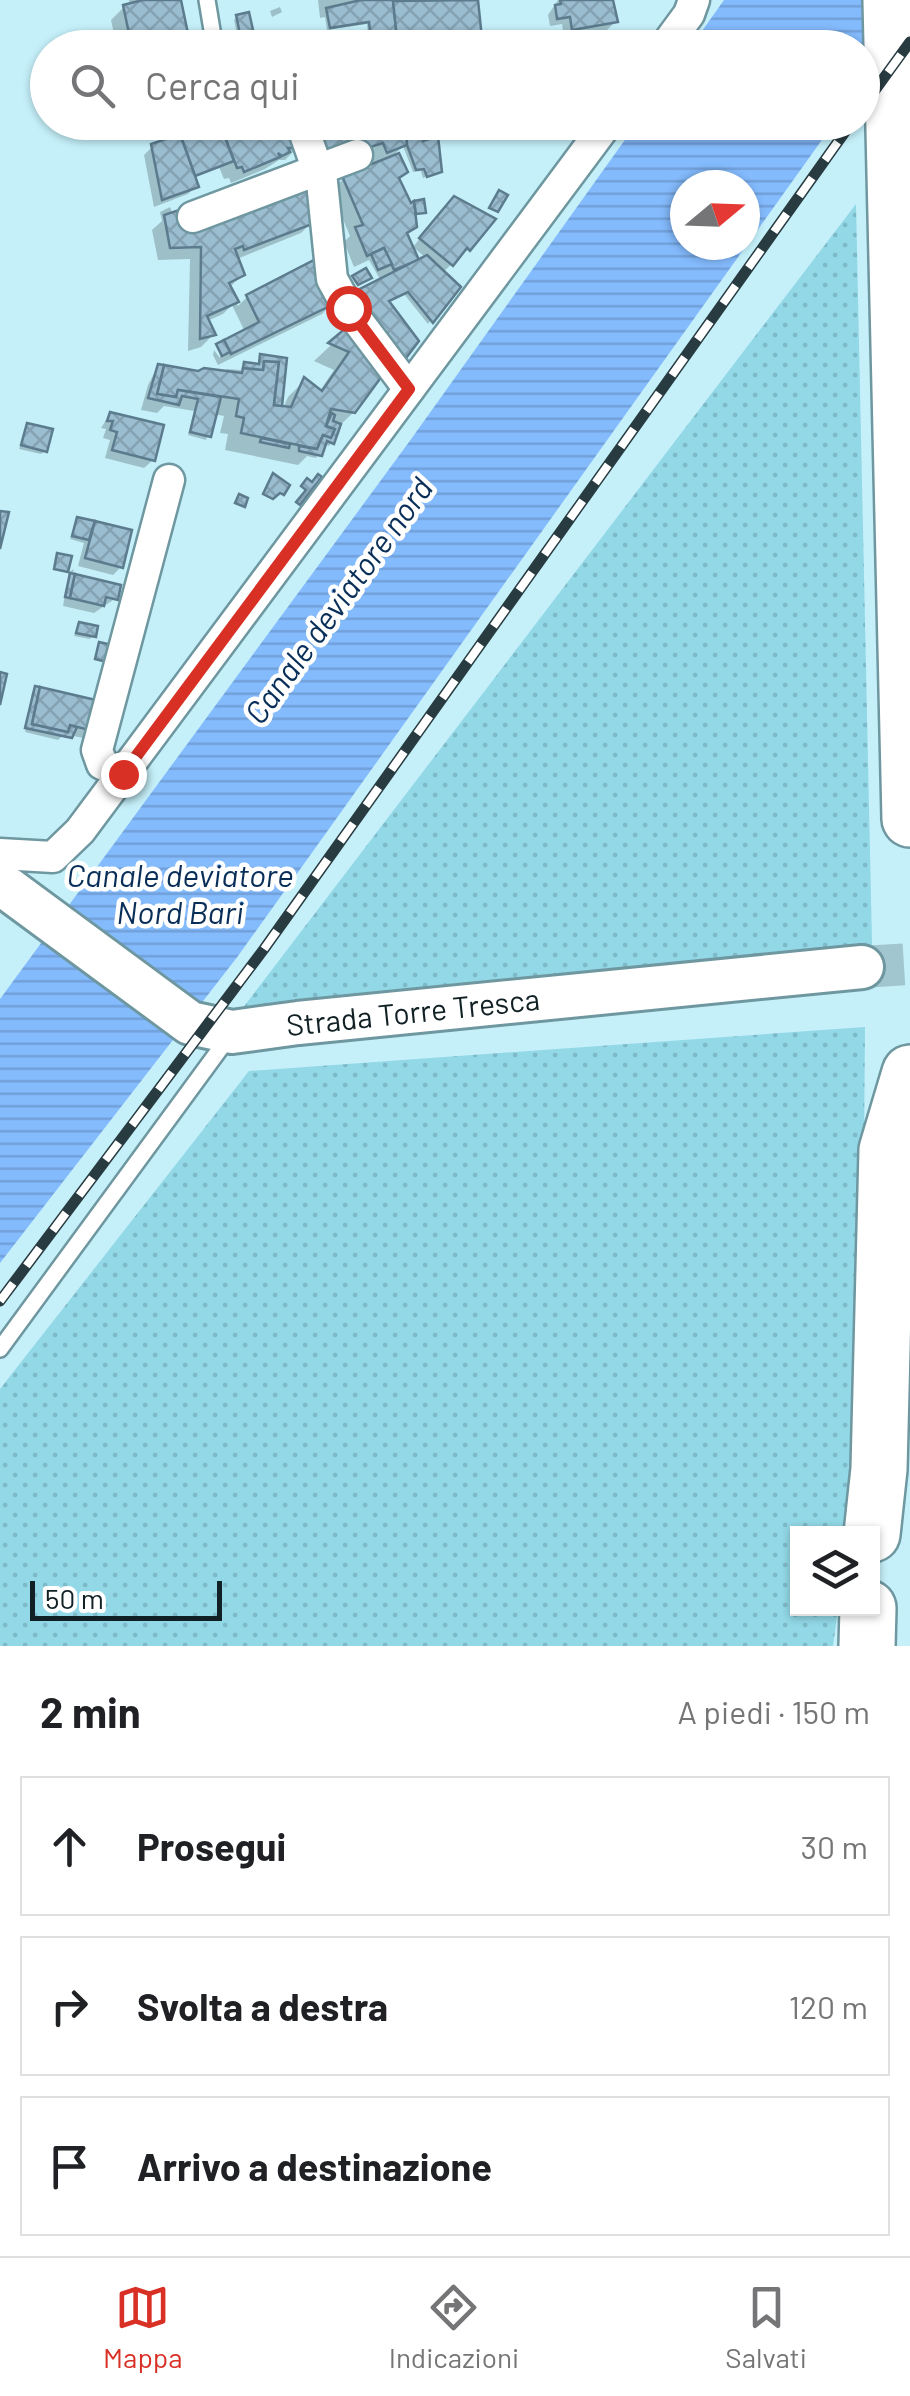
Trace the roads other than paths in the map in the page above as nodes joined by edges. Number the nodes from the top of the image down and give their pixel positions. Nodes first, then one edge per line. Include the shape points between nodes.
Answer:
1 (207, 0) edge
2 (694, 0) edge
3 (891, 0) edge
4 (213, 30) edge
5 (677, 30) edge
6 (307, 140) edge
7 (595, 140) edge
8 (357, 155) dead end
9 (315, 170) junction
10 (193, 217) dead end
11 (409, 389) junction
12 (169, 480) dead end
13 (123, 774) junction
14 (910, 819) edge
15 (2, 876) edge
16 (862, 968) tunnel mouth
17 (232, 1032) junction
18 (910, 1073) edge
19 (0, 1349) edge
20 (873, 1526) edge
21 (868, 1616) edge
22 (867, 1646) edge

1 - 4 lane
2 - 5 street
3 - 14 highway
6 - 9 street
7 - 11 street
8 - 9 street
9 - 10 street
9 - 11 street via 322,182 332,278
11 - 13 street
12 - 13 street via 96,750 102,764
13 - 15 street via 53,857
15 - 17 street, Strada Torre Tresca via 190,1023
16 - 17 street, Strada Torre Tresca
17 - 19 lane
18 - 20 highway via 887,1150
21 - 22 highway

